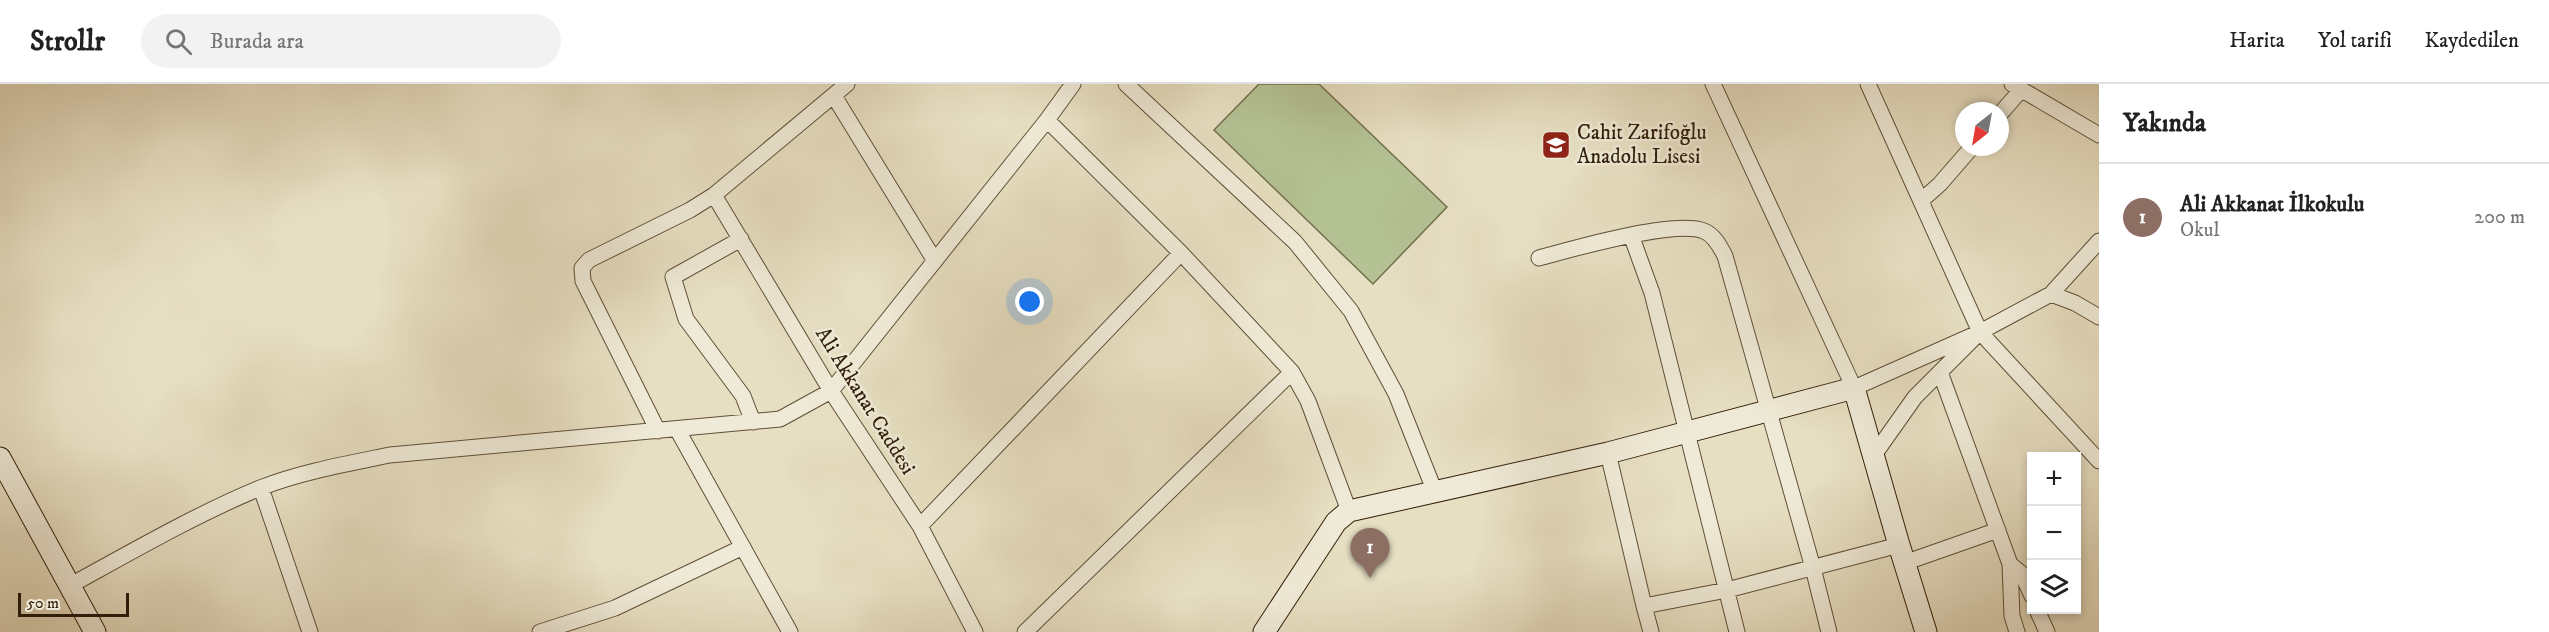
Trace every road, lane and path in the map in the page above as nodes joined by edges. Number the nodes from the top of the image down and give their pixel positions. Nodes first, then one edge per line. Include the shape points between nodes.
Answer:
1 (847, 84) edge
2 (1073, 84) edge
3 (1126, 84) edge
4 (1713, 84) edge
5 (1868, 84) edge
6 (2016, 87) edge
7 (834, 96) junction
8 (2007, 102) edge
9 (1047, 120) junction
10 (2099, 135) edge
11 (1964, 156) edge
12 (714, 195) junction
13 (1922, 200) junction
14 (1631, 235) junction
15 (741, 239) junction
16 (2099, 241) edge
17 (1181, 253) junction
18 (1539, 258) dead end
19 (934, 261) junction
20 (2050, 294) junction
21 (2099, 317) edge
22 (1980, 332) junction
23 (1292, 372) junction
24 (1940, 372) junction
25 (1854, 388) junction
26 (831, 391) junction
27 (1769, 411) junction
28 (753, 422) junction
29 (677, 429) junction
30 (658, 430) junction
31 (1687, 433) junction
32 (1608, 453) junction
33 (1874, 455) junction
34 (2099, 460) edge
35 (2, 470) edge
36 (261, 488) junction
37 (1435, 492) junction
38 (1348, 511) junction
39 (920, 526) junction
40 (1998, 530) junction
41 (743, 547) junction
42 (1902, 554) junction
43 (2010, 564) junction
44 (1813, 568) junction
45 (71, 585) junction
46 (2027, 586) edge
47 (1727, 590) junction
48 (1644, 606) junction
49 (2039, 614) edge
50 (95, 632) edge
51 (310, 632) edge
52 (540, 632) edge
53 (790, 632) edge
54 (975, 632) edge
55 (1025, 632) edge
56 (1264, 632) edge
57 (1651, 632) edge
58 (1737, 632) edge
59 (1829, 632) edge
60 (1926, 632) edge
61 (2017, 632) edge
62 (2047, 632) edge

1 - 7 street
2 - 9 street
3 - 37 street via 1295,242 1351,311 1396,394
4 - 25 street
5 - 13 street
6 - 8 street
6 - 10 street
7 - 12 street
7 - 19 street
9 - 17 street
9 - 19 street
11 - 13 street
12 - 15 street, Ali Akkanat Caddesi
12 - 30 street via 589,260 582,268 583,281
13 - 22 street
14 - 18 street
14 - 27 street via 1691,228 1706,232 1719,244
14 - 31 street via 1653,293
15 - 26 street, Ali Akkanat Caddesi
15 - 28 street via 673,276 686,319 743,396
16 - 20 street
17 - 23 street
17 - 39 street
19 - 26 street
20 - 21 street
20 - 22 street
22 - 24 street
22 - 25 street
22 - 34 street
23 - 38 street via 1308,401
23 - 55 street
24 - 33 street via 1915,397
24 - 40 street
25 - 27 street
25 - 33 street
26 - 28 street via 780,419
26 - 39 street, Ali Akkanat Caddesi
27 - 31 street
27 - 44 street
28 - 29 street
29 - 30 street
29 - 41 street
30 - 36 street via 390,455 329,467
31 - 32 street
31 - 47 street
32 - 37 street
32 - 48 street
33 - 42 street
35 - 45 street
36 - 45 street via 157,537
36 - 51 street
37 - 38 street
38 - 56 street via 1336,522
39 - 54 street, Ali Akkanat Caddesi
40 - 42 street
40 - 43 street
41 - 52 street via 615,608
41 - 53 street
42 - 44 street
42 - 60 street
43 - 46 street via 2022,574
43 - 61 street via 2012,616
44 - 47 street
44 - 59 street
45 - 50 street
47 - 48 street
47 - 58 street
48 - 57 street
49 - 62 street

